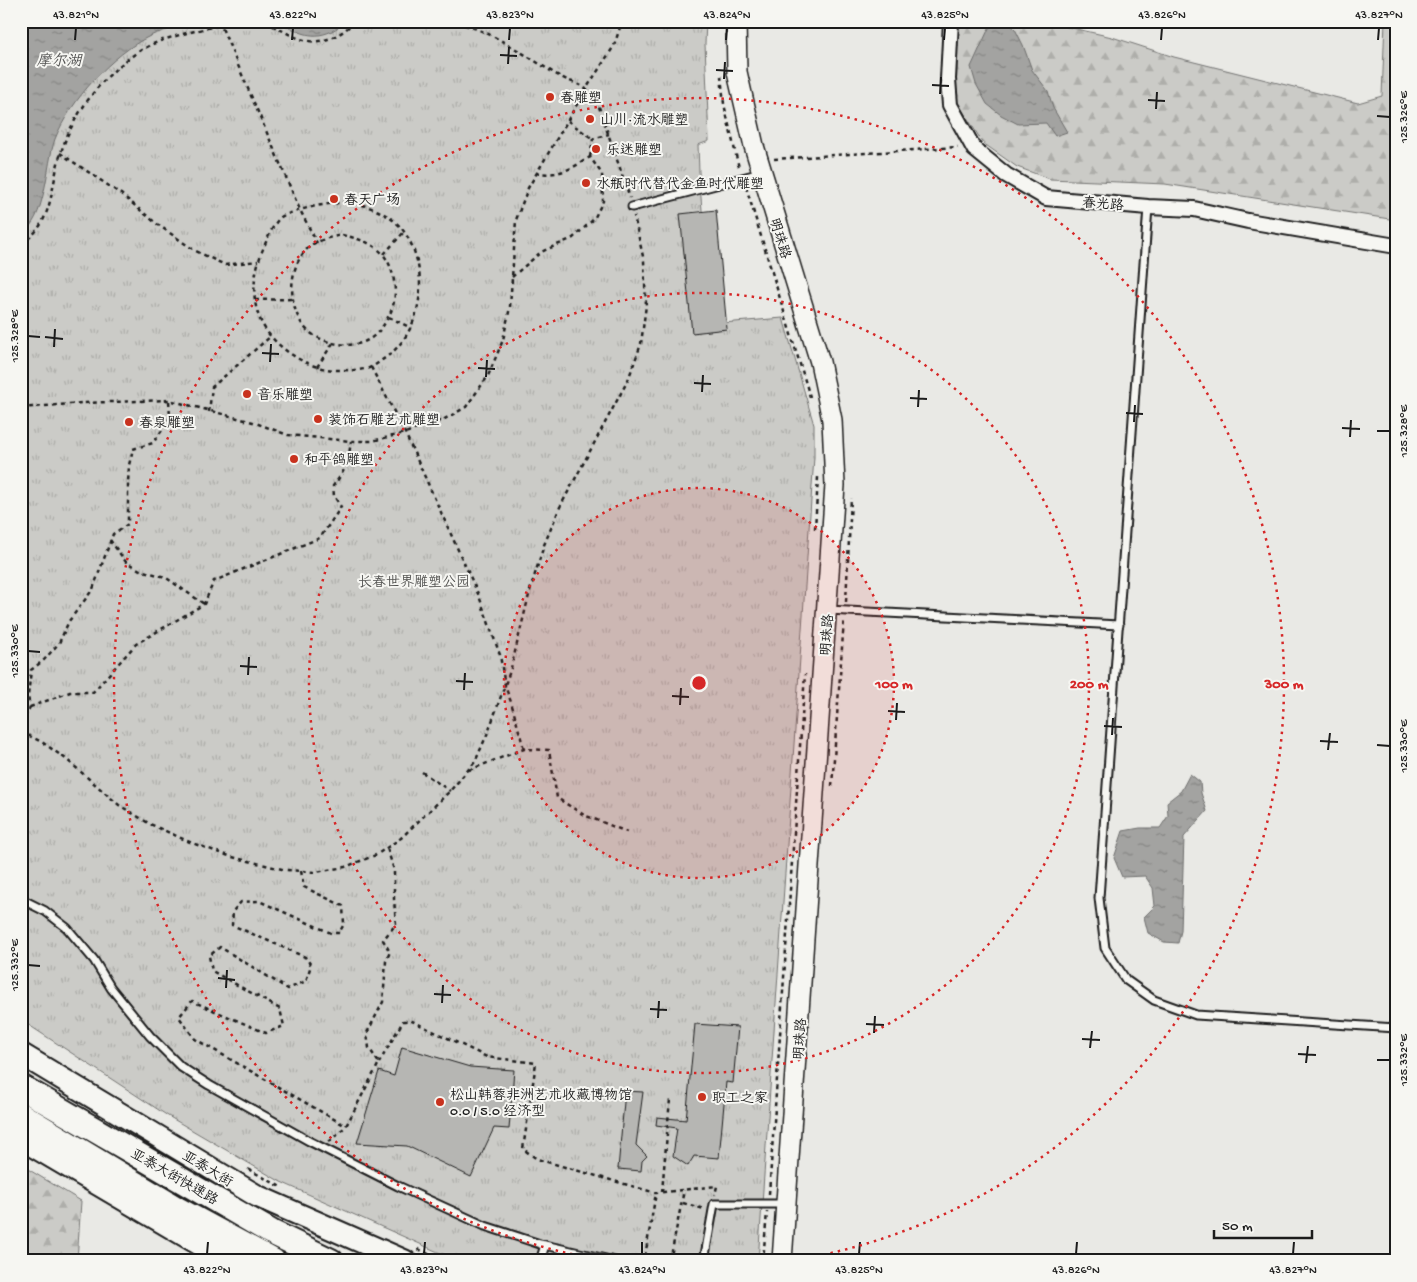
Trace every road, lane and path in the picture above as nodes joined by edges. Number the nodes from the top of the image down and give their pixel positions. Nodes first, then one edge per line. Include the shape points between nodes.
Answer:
1 (219, 21) edge
2 (237, 21) edge
3 (257, 21) edge
4 (377, 21) edge
5 (449, 21) edge
6 (622, 21) edge
7 (736, 21) edge
8 (951, 21) edge
9 (353, 22) edge
10 (221, 25) junction
11 (720, 71) dead end
12 (586, 89) junction
13 (567, 120) junction
14 (609, 134) junction
15 (593, 139) junction
16 (972, 146) junction
17 (60, 153) junction
18 (590, 157) junction
19 (766, 166) junction
20 (537, 173) junction
21 (741, 178) junction
22 (632, 207) junction
23 (1148, 207) junction
24 (300, 210) junction
25 (404, 232) junction
26 (21, 243) edge
27 (317, 243) junction
28 (1396, 246) edge
29 (384, 254) junction
30 (258, 261) junction
31 (512, 277) junction
32 (294, 298) junction
33 (255, 300) junction
34 (389, 316) junction
35 (411, 328) junction
36 (271, 336) junction
37 (333, 343) junction
38 (317, 367) junction
39 (371, 368) junction
40 (810, 398) dead end
41 (169, 400) junction
42 (21, 408) edge
43 (210, 412) junction
44 (404, 433) junction
45 (351, 441) junction
46 (818, 469) dead end
47 (814, 534) dead end
48 (110, 540) junction
49 (204, 604) junction
50 (828, 610) junction
51 (1119, 625) junction
52 (805, 671) dead end
53 (504, 686) junction
54 (30, 708) junction
55 (21, 724) edge
56 (21, 732) edge
57 (524, 749) junction
58 (468, 770) junction
59 (422, 772) dead end
60 (450, 791) junction
61 (627, 832) dead end
62 (387, 848) junction
63 (301, 871) junction
64 (21, 899) edge
65 (1396, 1028) edge
66 (21, 1034) edge
67 (25, 1046) edge
68 (379, 1063) junction
69 (21, 1087) edge
70 (670, 1099) dead end
71 (21, 1116) edge
72 (346, 1126) junction
73 (21, 1139) edge
74 (323, 1148) junction
75 (246, 1168) dead end
76 (286, 1189) dead end
77 (684, 1190) junction
78 (662, 1192) junction
79 (656, 1193) junction
80 (682, 1203) junction
81 (768, 1204) junction
82 (787, 1204) junction
83 (713, 1208) junction
84 (545, 1245) junction
85 (408, 1253) edge
86 (645, 1256) dead end
87 (228, 1261) edge
88 (273, 1261) edge
89 (331, 1261) edge
90 (444, 1261) edge
91 (540, 1261) edge
92 (615, 1261) edge
93 (670, 1261) edge
94 (704, 1261) edge
95 (763, 1261) edge
96 (782, 1261) edge

1 - 10 path
2 - 10 path
3 - 9 path via 308,42 336,37
4 - 9 path
5 - 12 path via 480,30 561,78
6 - 12 path via 614,46
7 - 19 street, 明珠路 via 737,72
8 - 16 street, 春光路 via 950,105
10 - 17 path via 162,40 114,71 82,108
10 - 24 path
11 - 21 path
12 - 13 path
12 - 14 path via 597,101
13 - 15 path
13 - 20 path
14 - 15 path
14 - 22 path
15 - 18 path
16 - 19 path
16 - 23 street, 春光路 via 1006,175 1046,198
17 - 26 path via 46,214 37,229
17 - 30 path via 121,194 194,250 224,265
18 - 20 path via 573,168 554,174
18 - 31 path via 602,174 603,201 594,219 574,238 541,252
19 - 21 lane
19 - 50 street, 明珠路 via 820,362 832,420 836,485
20 - 31 path via 516,220
21 - 22 lane
21 - 40 path via 748,191
22 - 53 path via 644,261 646,305 641,344 628,380 560,507 544,545
23 - 28 street, 春光路 via 1194,209
23 - 51 lane
24 - 25 path via 325,203 354,202 377,209
24 - 27 path
24 - 30 path via 281,216
25 - 29 path
25 - 35 path via 419,268 420,295
27 - 29 path via 342,235 360,239
27 - 32 path via 301,256 294,271
29 - 34 path via 392,268 395,287
30 - 33 path
31 - 44 path via 503,340 488,376 466,406 443,420
32 - 33 path
32 - 37 path via 303,325 318,338
33 - 36 path via 257,313
34 - 35 path
34 - 37 path via 382,328 368,340 353,344
35 - 39 path via 396,350
36 - 38 path via 281,347
36 - 43 path via 212,387
37 - 38 path
38 - 39 path
39 - 44 path
41 - 42 path
41 - 43 path
41 - 48 path via 170,418 153,443 133,449 129,465 128,524 112,534
43 - 45 path via 253,422 288,435
44 - 45 path
44 - 53 path via 479,596 500,655
45 - 49 path via 345,471 334,486 334,496 341,508 320,538 214,581
46 - 47 path
48 - 49 path via 126,562 140,570 165,576
48 - 54 path via 93,589 69,621 59,643 30,670
49 - 54 path via 136,644 93,692 70,692
50 - 51 lane
50 - 82 street, 明珠路
51 - 65 lane via 1099,898 1105,948 1126,980 1154,1000 1196,1016
52 - 81 path
53 - 57 path
53 - 58 path via 475,762
54 - 55 path
56 - 63 path via 66,759 119,805 150,824 232,857
57 - 58 path
57 - 61 path via 549,750 557,798 584,815
58 - 60 path
59 - 60 path
60 - 62 path
62 - 63 path via 345,867
62 - 68 path via 394,870 396,924 383,940 390,952 386,961 383,1002 367,1033 369,1048
63 - 72 path via 304,888 343,906 344,924 339,933 331,933 259,901 241,902 232,911 232,925 305,957 311,966 306,981 288,989 220,947 209,956 212,972 280,1009 284,1026 266,1033 192,1001 179,1017 195,1039
64 - 74 lane via 45,911 66,928 150,1036 181,1067
66 - 67 path
67 - 85 main road, 亚泰大街 via 257,1196
68 - 72 path
68 - 79 path via 402,1021 412,1022 487,1057 536,1064 523,1149 537,1159
69 - 89 highway, 亚泰大街快速路 via 271,1232
70 - 78 path
71 - 88 highway, 亚泰大街快速路 via 177,1209
72 - 74 path
73 - 87 main road
74 - 84 lane via 486,1226
75 - 76 path
77 - 78 path
77 - 80 path
77 - 83 path via 717,1186
78 - 79 path
79 - 86 path
80 - 83 path
80 - 93 path
81 - 82 lane
81 - 83 lane
81 - 95 path
82 - 96 street, 明珠路
83 - 94 lane
84 - 91 lane
84 - 92 lane
85 - 90 path

